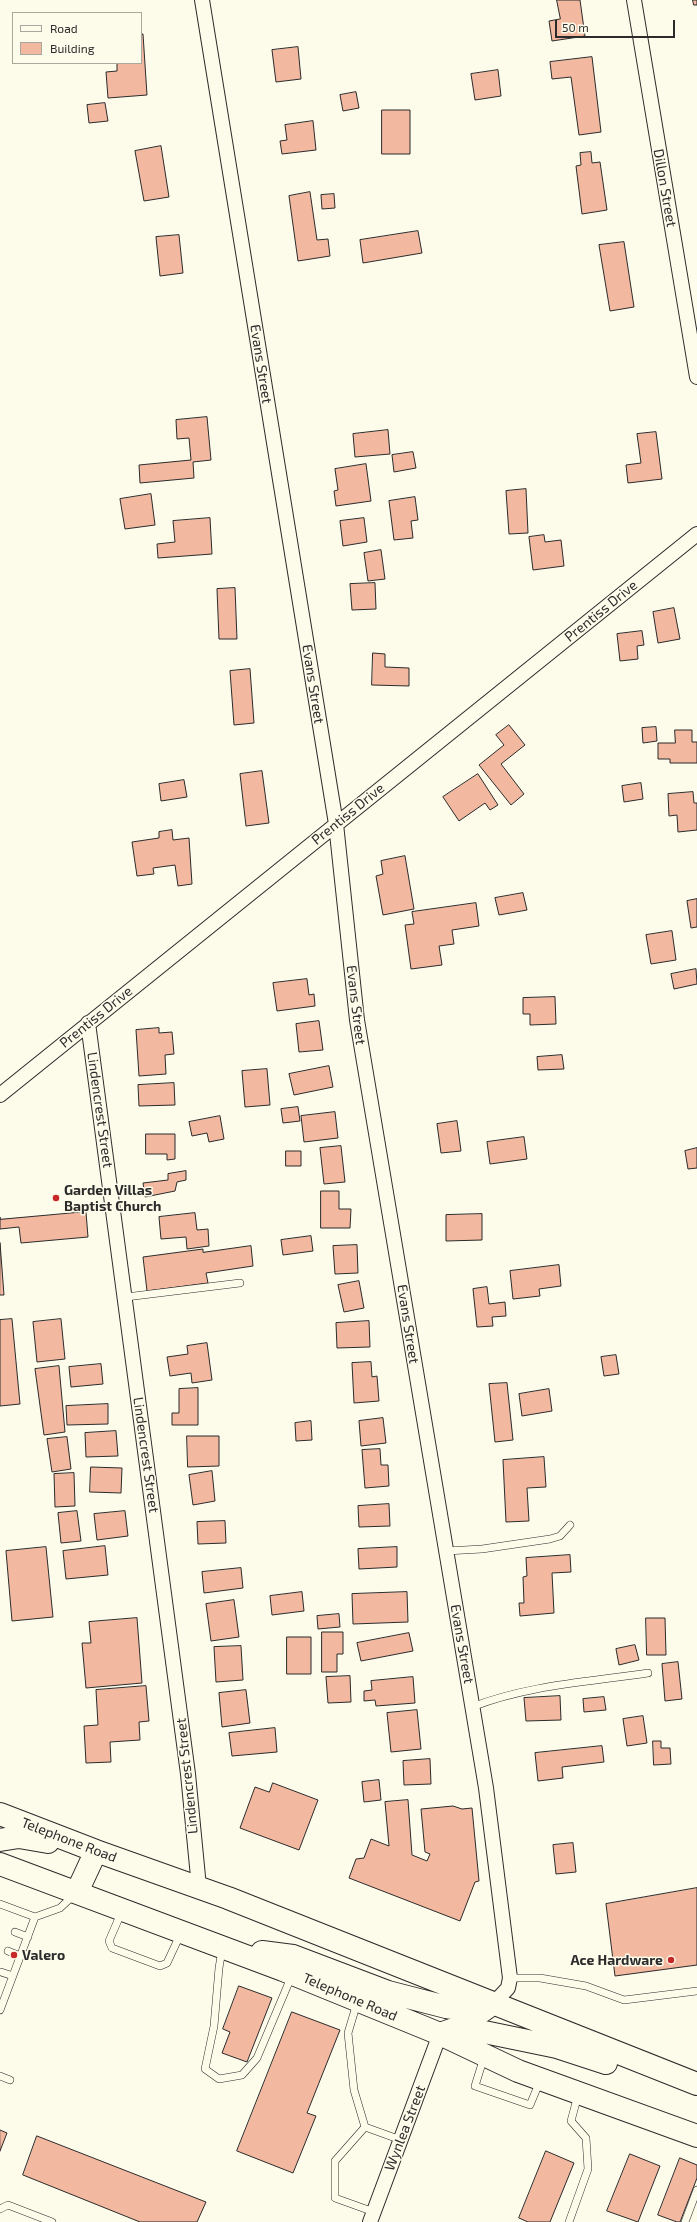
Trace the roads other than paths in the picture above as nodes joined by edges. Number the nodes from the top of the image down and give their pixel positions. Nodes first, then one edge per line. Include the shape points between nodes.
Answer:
1 (202, 0) edge
2 (634, 0) edge
3 (697, 376) edge
4 (697, 534) edge
5 (336, 824) junction
6 (88, 1023) junction
7 (0, 1096) edge
8 (240, 1283) dead end
9 (126, 1297) junction
10 (570, 1525) dead end
11 (446, 1551) junction
12 (648, 1673) dead end
13 (472, 1706) junction
14 (0, 1814) edge
15 (0, 1840) edge
16 (96, 1851) junction
17 (0, 1864) edge
18 (199, 1887) junction
19 (77, 1892) junction
20 (0, 1904) edge
21 (123, 1909) junction
22 (35, 1917) junction
23 (182, 1931) junction
24 (15, 1932) dead end
25 (28, 1937) junction
26 (223, 1946) junction
27 (8, 1951) dead end
28 (20, 1956) junction
29 (1, 1972) edge
30 (293, 1973) junction
31 (13, 1976) junction
32 (510, 1978) junction
33 (697, 1991) edge
34 (358, 2000) junction
35 (494, 2003) junction
36 (0, 2010) edge
37 (440, 2034) junction
38 (484, 2055) junction
39 (668, 2073) junction
40 (0, 2076) edge
41 (541, 2079) junction
42 (10, 2080) dead end
43 (697, 2084) edge
44 (579, 2093) junction
45 (365, 2127) junction
46 (697, 2136) edge
47 (401, 2140) junction
48 (697, 2190) edge
49 (0, 2209) edge
50 (372, 2217) edge
51 (52, 2222) edge
52 (569, 2222) edge
53 (685, 2222) edge

1 - 5 street, Evans Street
2 - 3 street, Dillon Street
4 - 5 street, Prentiss Drive
5 - 6 street, Prentiss Drive
5 - 11 street, Evans Street via 357,1020
6 - 7 street, Prentiss Drive
6 - 9 street, Lindencrest Street
8 - 9 lane
9 - 18 street, Lindencrest Street via 188,1774
10 - 11 lane via 560,1536 550,1539
11 - 13 street, Evans Street
12 - 13 lane via 548,1686 494,1698
13 - 32 street, Evans Street via 486,1788
14 - 16 main road, Telephone Road
15 - 16 main road via 19,1837
16 - 18 main road, Telephone Road
16 - 19 main road
17 - 19 main road, Telephone Road
18 - 35 main road, Telephone Road
19 - 21 main road, Telephone Road
19 - 22 lane via 60,1908
20 - 22 lane
21 - 23 main road, Telephone Road
21 - 23 lane via 109,1941 112,1948 160,1966 167,1963
22 - 25 lane
23 - 26 main road, Telephone Road
24 - 25 lane
25 - 28 lane
26 - 30 main road, Telephone Road
26 - 30 lane via 214,2026 205,2069 219,2079 242,2075 257,2058
26 - 35 main road via 293,1956 388,1992 446,2007 481,2012
27 - 28 lane
28 - 31 lane
29 - 31 lane
30 - 34 main road, Telephone Road
31 - 36 lane
32 - 33 lane via 540,1978 586,1986 624,2000
32 - 35 street via 508,1988
34 - 37 main road, Telephone Road
34 - 45 lane via 348,2033 354,2090
35 - 39 main road, Telephone Road
37 - 38 main road, Telephone Road
37 - 39 main road via 460,2027 558,2046 649,2077
37 - 47 street, Wynlea Street
38 - 41 main road, Telephone Road
38 - 41 lane via 475,2086 530,2105
39 - 43 main road, Telephone Road
40 - 42 lane
41 - 44 main road, Telephone Road
44 - 46 main road, Telephone Road
44 - 52 lane via 571,2121 586,2138 588,2169
45 - 47 lane
45 - 50 lane via 335,2161 335,2198
47 - 50 street, Wynlea Street
48 - 53 lane
49 - 51 lane via 8,2205

